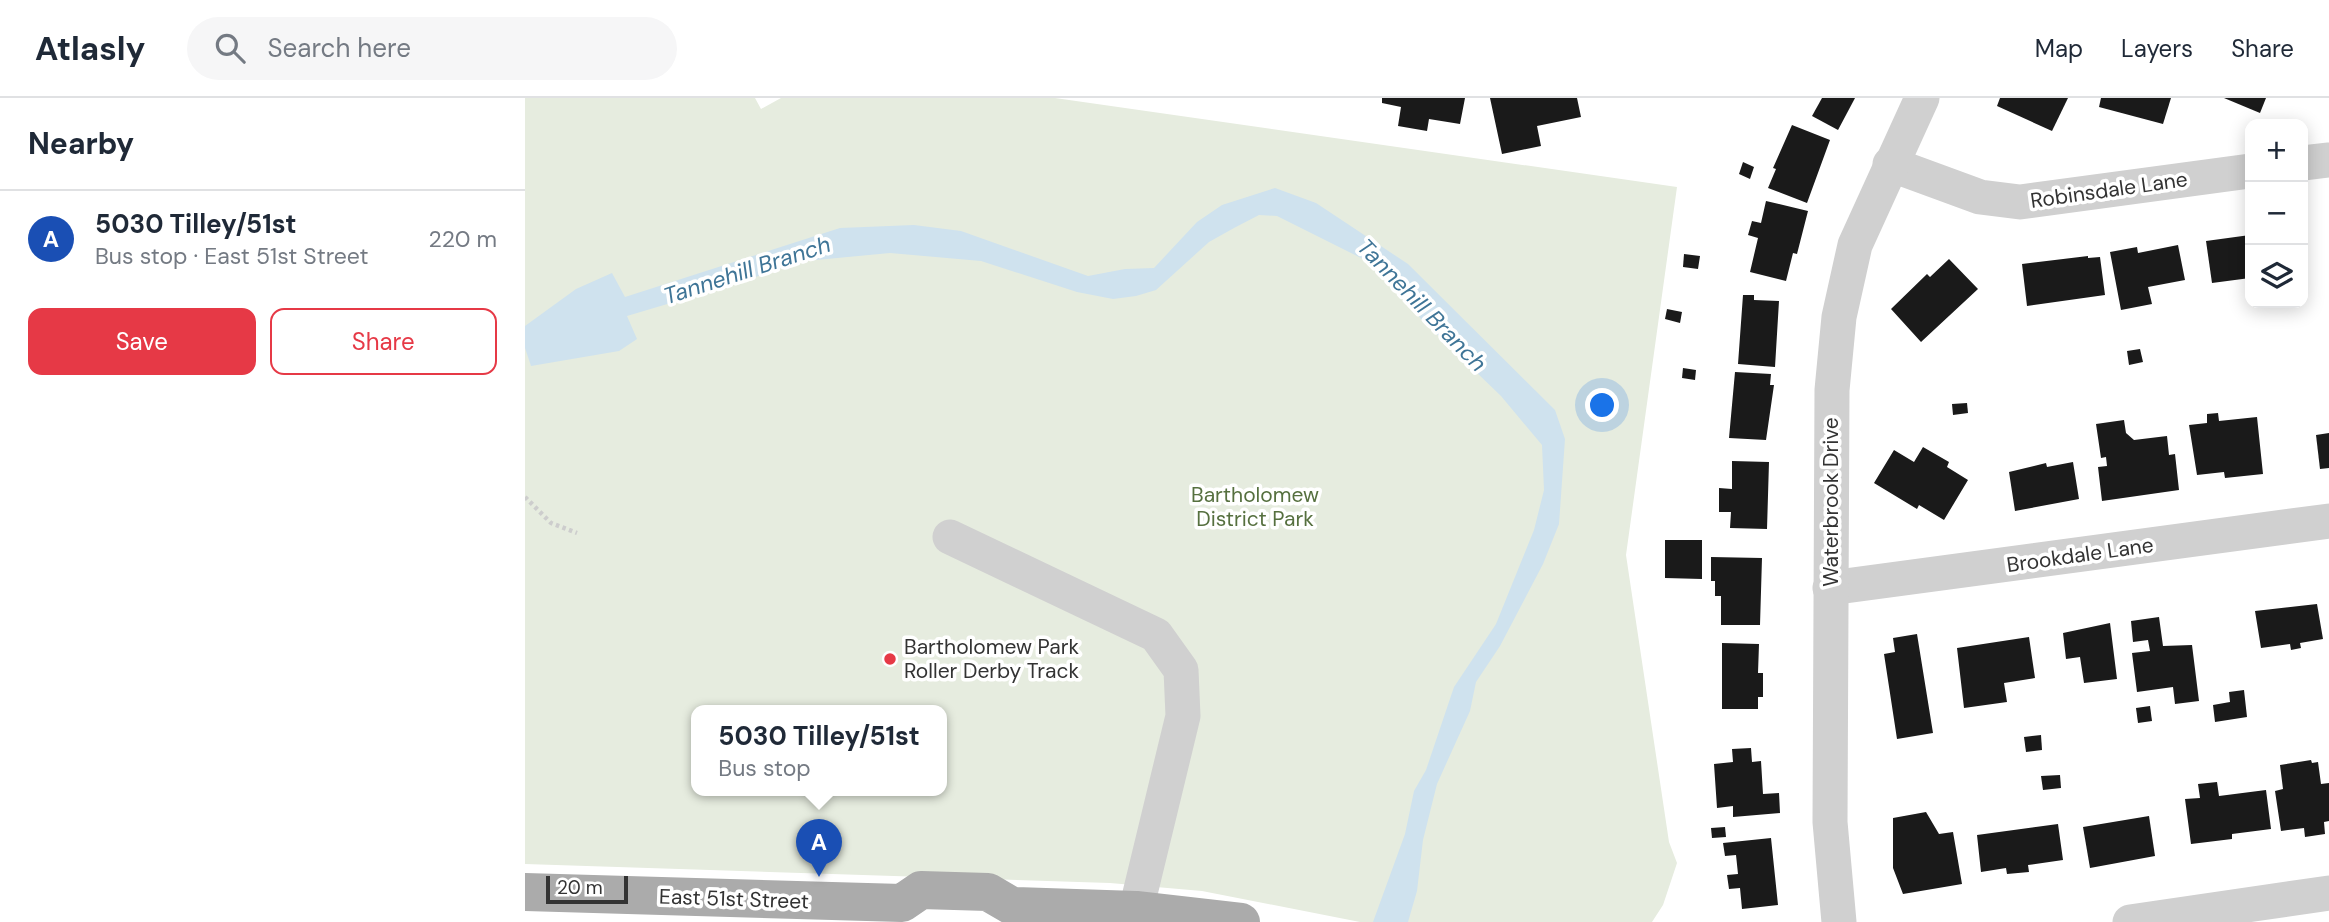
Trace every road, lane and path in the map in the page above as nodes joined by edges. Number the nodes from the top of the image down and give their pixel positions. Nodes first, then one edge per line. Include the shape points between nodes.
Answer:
1 (1922, 98) edge
2 (2329, 160) edge
3 (2308, 162) edge
4 (1890, 164) junction
5 (2245, 172) edge
6 (525, 497) edge
7 (2329, 521) edge
8 (577, 533) dead end
9 (950, 537) dead end
10 (1831, 588) junction
11 (525, 892) edge
12 (2329, 893) edge
13 (1136, 910) junction
14 (1012, 914) edge
15 (1241, 922) edge
16 (1839, 922) edge
17 (2130, 922) edge

1 - 4 street, Waterbrook Drive
2 - 3 street
4 - 5 street, Robinsdale Lane via 1980,197 2020,202
4 - 10 street, Waterbrook Drive via 1855,246 1839,317 1832,390
6 - 8 path via 551,523
7 - 10 street, Brookdale Lane
9 - 13 street via 1156,635 1181,670 1183,716
10 - 16 street, Waterbrook Drive via 1830,822
11 - 14 main road, East 51st Street via 902,903 921,890 988,892
12 - 17 street
13 - 14 main road, East 51st Street
13 - 15 main road, East 51st Street

